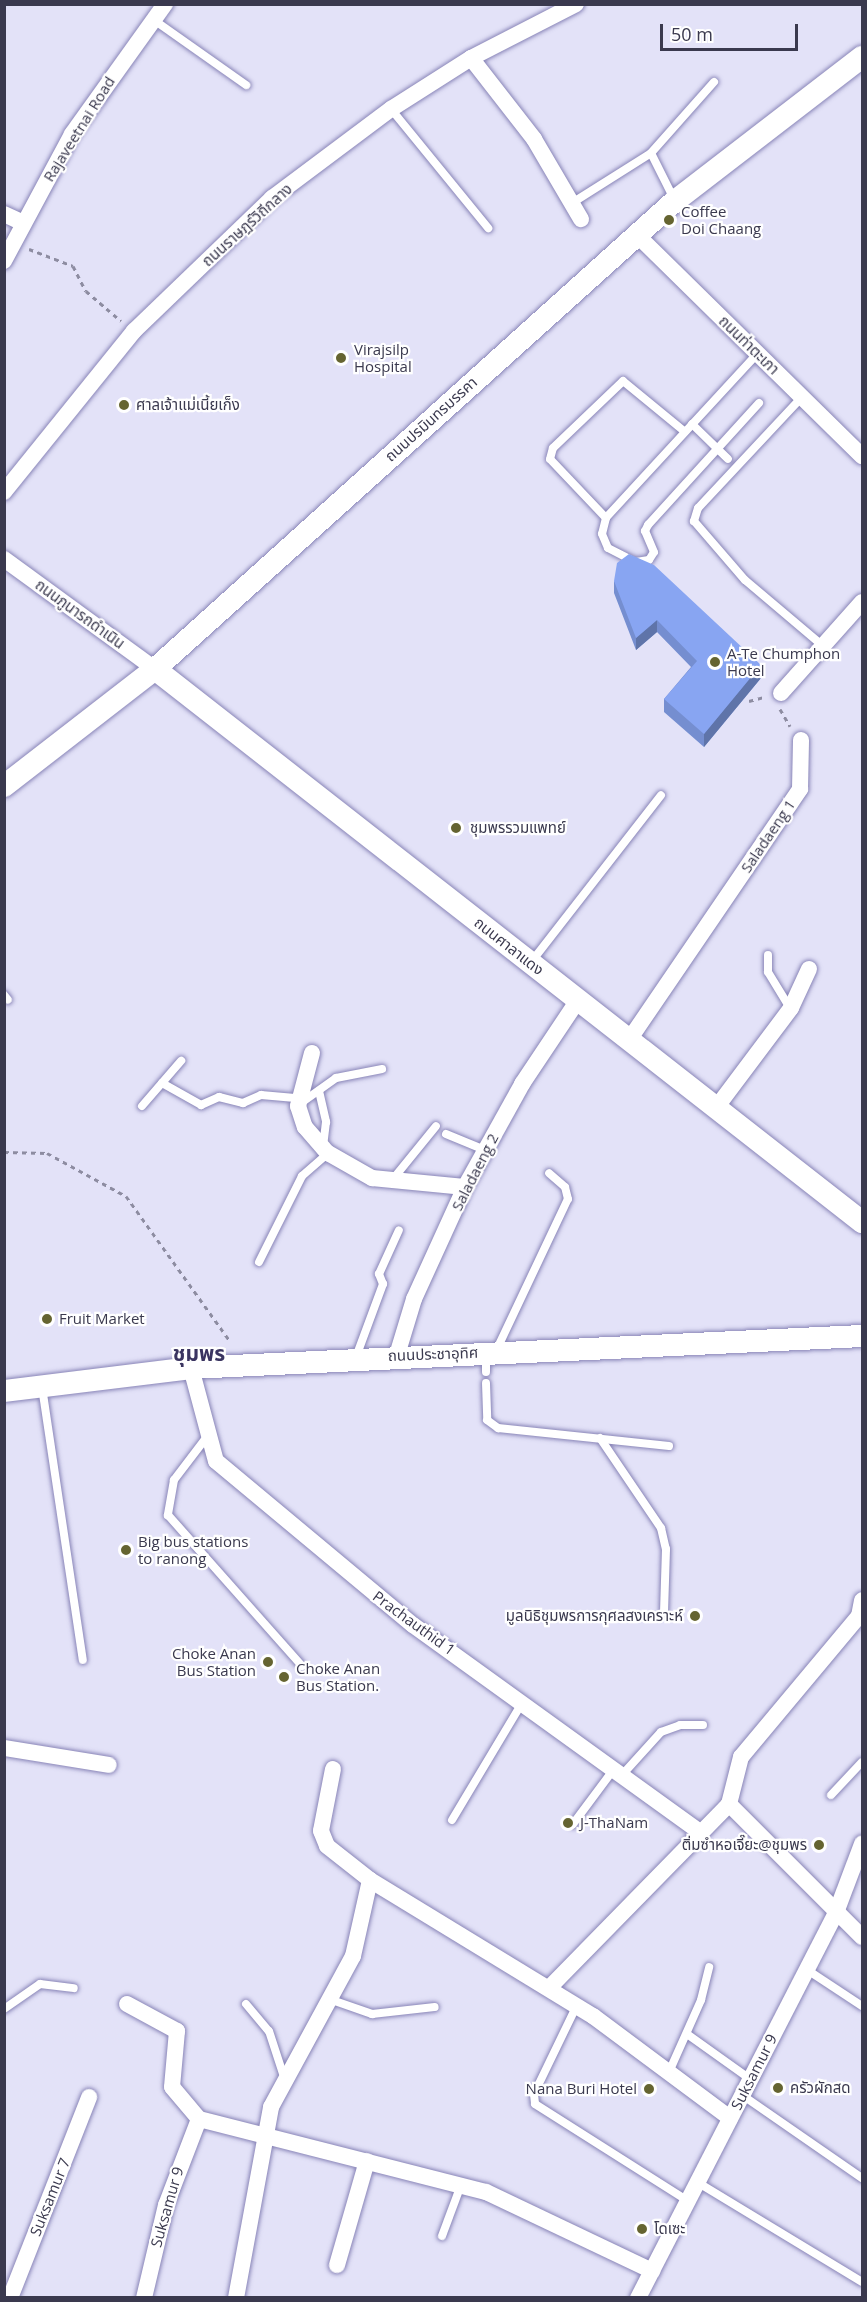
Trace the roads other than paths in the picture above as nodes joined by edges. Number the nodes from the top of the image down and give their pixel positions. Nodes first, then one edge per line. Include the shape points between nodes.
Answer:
1 (165, 4) edge
2 (576, 4) edge
3 (154, 20) junction
4 (862, 57) edge
5 (471, 58) junction
6 (714, 82) dead end
7 (246, 85) dead end
8 (391, 109) junction
9 (651, 153) junction
10 (675, 201) junction
11 (572, 203) junction
12 (4, 214) edge
13 (581, 219) dead end
14 (23, 223) junction
15 (488, 228) dead end
16 (636, 234) junction
17 (4, 261) edge
18 (758, 353) junction
19 (802, 397) junction
20 (759, 403) dead end
21 (692, 424) junction
22 (685, 432) junction
23 (717, 448) junction
24 (862, 456) edge
25 (728, 459) dead end
26 (4, 492) edge
27 (606, 518) junction
28 (4, 559) edge
29 (862, 603) edge
30 (823, 646) junction
31 (155, 669) junction
32 (781, 693) road end
33 (801, 740) road end
34 (4, 786) edge
35 (661, 795) dead end
36 (768, 955) dead end
37 (530, 963) junction
38 (808, 969) dead end
39 (578, 1000) junction
40 (791, 1008) junction
41 (629, 1040) junction
42 (312, 1053) dead end
43 (182, 1060) dead end
44 (382, 1069) dead end
45 (162, 1083) junction
46 (318, 1091) junction
47 (298, 1102) junction
48 (142, 1106) dead end
49 (716, 1108) junction
50 (436, 1126) dead end
51 (446, 1134) dead end
52 (325, 1150) junction
53 (486, 1150) junction
54 (549, 1173) dead end
55 (391, 1181) junction
56 (465, 1187) junction
57 (861, 1218) edge
58 (399, 1230) dead end
59 (259, 1262) dead end
60 (862, 1336) edge
61 (397, 1355) junction
62 (356, 1357) junction
63 (489, 1358) junction
64 (192, 1368) junction
65 (486, 1383) dead end
66 (42, 1387) junction
67 (4, 1391) edge
68 (600, 1437) junction
69 (206, 1438) junction
70 (669, 1446) dead end
71 (862, 1600) edge
72 (664, 1611) dead end
73 (83, 1660) dead end
74 (302, 1666) dead end
75 (523, 1702) junction
76 (703, 1725) dead end
77 (4, 1749) edge
78 (862, 1762) edge
79 (109, 1765) dead end
80 (333, 1769) dead end
81 (618, 1772) junction
82 (831, 1795) dead end
83 (729, 1804) junction
84 (452, 1820) dead end
85 (573, 1824) dead end
86 (699, 1831) junction
87 (862, 1844) edge
88 (370, 1880) junction
89 (837, 1910) junction
90 (862, 1937) edge
91 (709, 1966) dead end
92 (806, 1969) junction
93 (550, 1987) junction
94 (74, 1988) dead end
95 (329, 1999) junction
96 (127, 2004) dead end
97 (246, 2004) dead end
98 (577, 2005) junction
99 (862, 2006) edge
100 (435, 2007) dead end
101 (4, 2009) edge
102 (687, 2034) junction
103 (669, 2072) junction
104 (284, 2077) junction
105 (750, 2079) junction
106 (742, 2095) junction
107 (90, 2097) dead end
108 (730, 2118) junction
109 (199, 2119) junction
110 (265, 2136) junction
111 (367, 2161) junction
112 (862, 2178) edge
113 (698, 2182) junction
114 (461, 2185) junction
115 (688, 2201) junction
116 (442, 2236) dead end
117 (337, 2265) dead end
118 (652, 2271) junction
119 (862, 2282) edge
120 (10, 2298) edge
121 (144, 2298) edge
122 (236, 2298) edge
123 (638, 2298) edge

1 - 3 street, Rajaveetnai Road
2 - 5 street, ถนนราษฎร์วิถีกลาง
3 - 7 lane
3 - 14 street, Rajaveetnai Road via 72,134
4 - 10 street, ถนนปรมินทรมรรคา
5 - 8 street, ถนนราษฎร์วิถีกลาง
5 - 11 street via 534,139
6 - 9 lane
8 - 15 lane
8 - 26 street, ถนนราษฎร์วิถีกลาง via 272,198 134,331
9 - 10 lane
9 - 11 lane
10 - 16 street, ถนนปรมินทรมรรคา
11 - 13 street
12 - 14 street
14 - 17 street, Rajaveetnai Road
16 - 18 street, ถนนท่าตะเภา
16 - 31 street, ถนนปรมินทรมรรคา
18 - 19 street, ถนนท่าตะเภา
18 - 21 lane
19 - 24 street, ถนนท่าตะเภา
19 - 30 lane via 699,508 694,521 745,580
20 - 23 lane
21 - 22 lane
21 - 23 lane
22 - 27 lane
22 - 27 lane via 623,381 553,448 550,459
23 - 25 lane
23 - 27 lane via 648,525 645,531 654,552 649,560 636,562 608,548 602,534
28 - 31 street, ถนนภูนารถดำเนิน
29 - 30 street
30 - 32 street
31 - 34 street, ถนนปรมินทรมรรคา
31 - 37 street, ถนนศาลาแดง
33 - 41 street, Saladaeng 1 via 800,789
35 - 37 lane
36 - 40 lane via 768,972
37 - 39 street, ถนนศาลาแดง
38 - 40 street
39 - 41 street, ถนนศาลาแดง
39 - 53 street, Saladaeng 2
40 - 49 street
41 - 49 street, ถนนศาลาแดง
42 - 47 street
43 - 45 lane
44 - 46 lane via 336,1078
45 - 47 lane via 201,1105 219,1096 243,1103 261,1095
45 - 48 lane
46 - 47 lane
46 - 52 lane via 326,1122
47 - 52 street via 305,1127
49 - 57 street, ถนนศาลาแดง
50 - 55 lane
51 - 53 lane
52 - 55 street via 356,1171
52 - 59 lane via 302,1176
53 - 56 street, Saladaeng 2
54 - 63 lane via 565,1186 568,1199
55 - 56 street
56 - 61 street, Saladaeng 2 via 414,1299
58 - 62 lane via 379,1274 383,1284
60 - 63 street, ถนนประชาอุทิศ
61 - 62 street, ถนนประชาอุทิศ
61 - 63 street, ถนนประชาอุทิศ
62 - 64 street, ถนนประชาอุทิศ
64 - 66 street, ถนนประชาอุทิศ
64 - 69 street, Prachauthid 1
65 - 68 lane via 487,1420 498,1428
66 - 67 street, ถนนประชาอุทิศ
66 - 73 lane
68 - 70 lane
68 - 72 lane via 661,1528 666,1549
69 - 74 lane via 174,1480 168,1515
69 - 75 street, Prachauthid 1 via 216,1461 369,1591
71 - 83 street via 859,1616 741,1757
75 - 81 street, Prachauthid 1
75 - 84 lane
76 - 81 lane via 680,1725 661,1732
77 - 79 street
78 - 82 lane
80 - 88 street via 321,1831 327,1846
81 - 85 lane
81 - 86 street, Prachauthid 1
83 - 86 street
83 - 89 street
86 - 93 street
87 - 89 street, Suksamur 9
88 - 93 street
88 - 95 street via 353,1956
89 - 90 street
89 - 92 street, Suksamur 9
91 - 102 lane
92 - 99 lane
92 - 105 street, Suksamur 9
93 - 98 street
94 - 101 lane via 40,1984
95 - 100 lane via 372,2014
95 - 104 street
96 - 109 street via 177,2031 172,2087
97 - 104 lane via 265,2024
98 - 103 street
98 - 115 lane via 534,2094 535,2104
102 - 103 lane
102 - 105 lane
103 - 108 street
104 - 110 street
105 - 106 street, Suksamur 9
106 - 108 street, Suksamur 9
106 - 112 lane
107 - 120 street, Suksamur 7
108 - 113 street, Suksamur 9
109 - 110 street
109 - 121 street, Suksamur 9 via 166,2205
110 - 111 street
110 - 122 street
111 - 114 street
111 - 117 street
113 - 115 street, Suksamur 9
113 - 119 lane
114 - 116 lane
114 - 118 street via 534,2212
115 - 118 street, Suksamur 9
118 - 123 street, Suksamur 9

